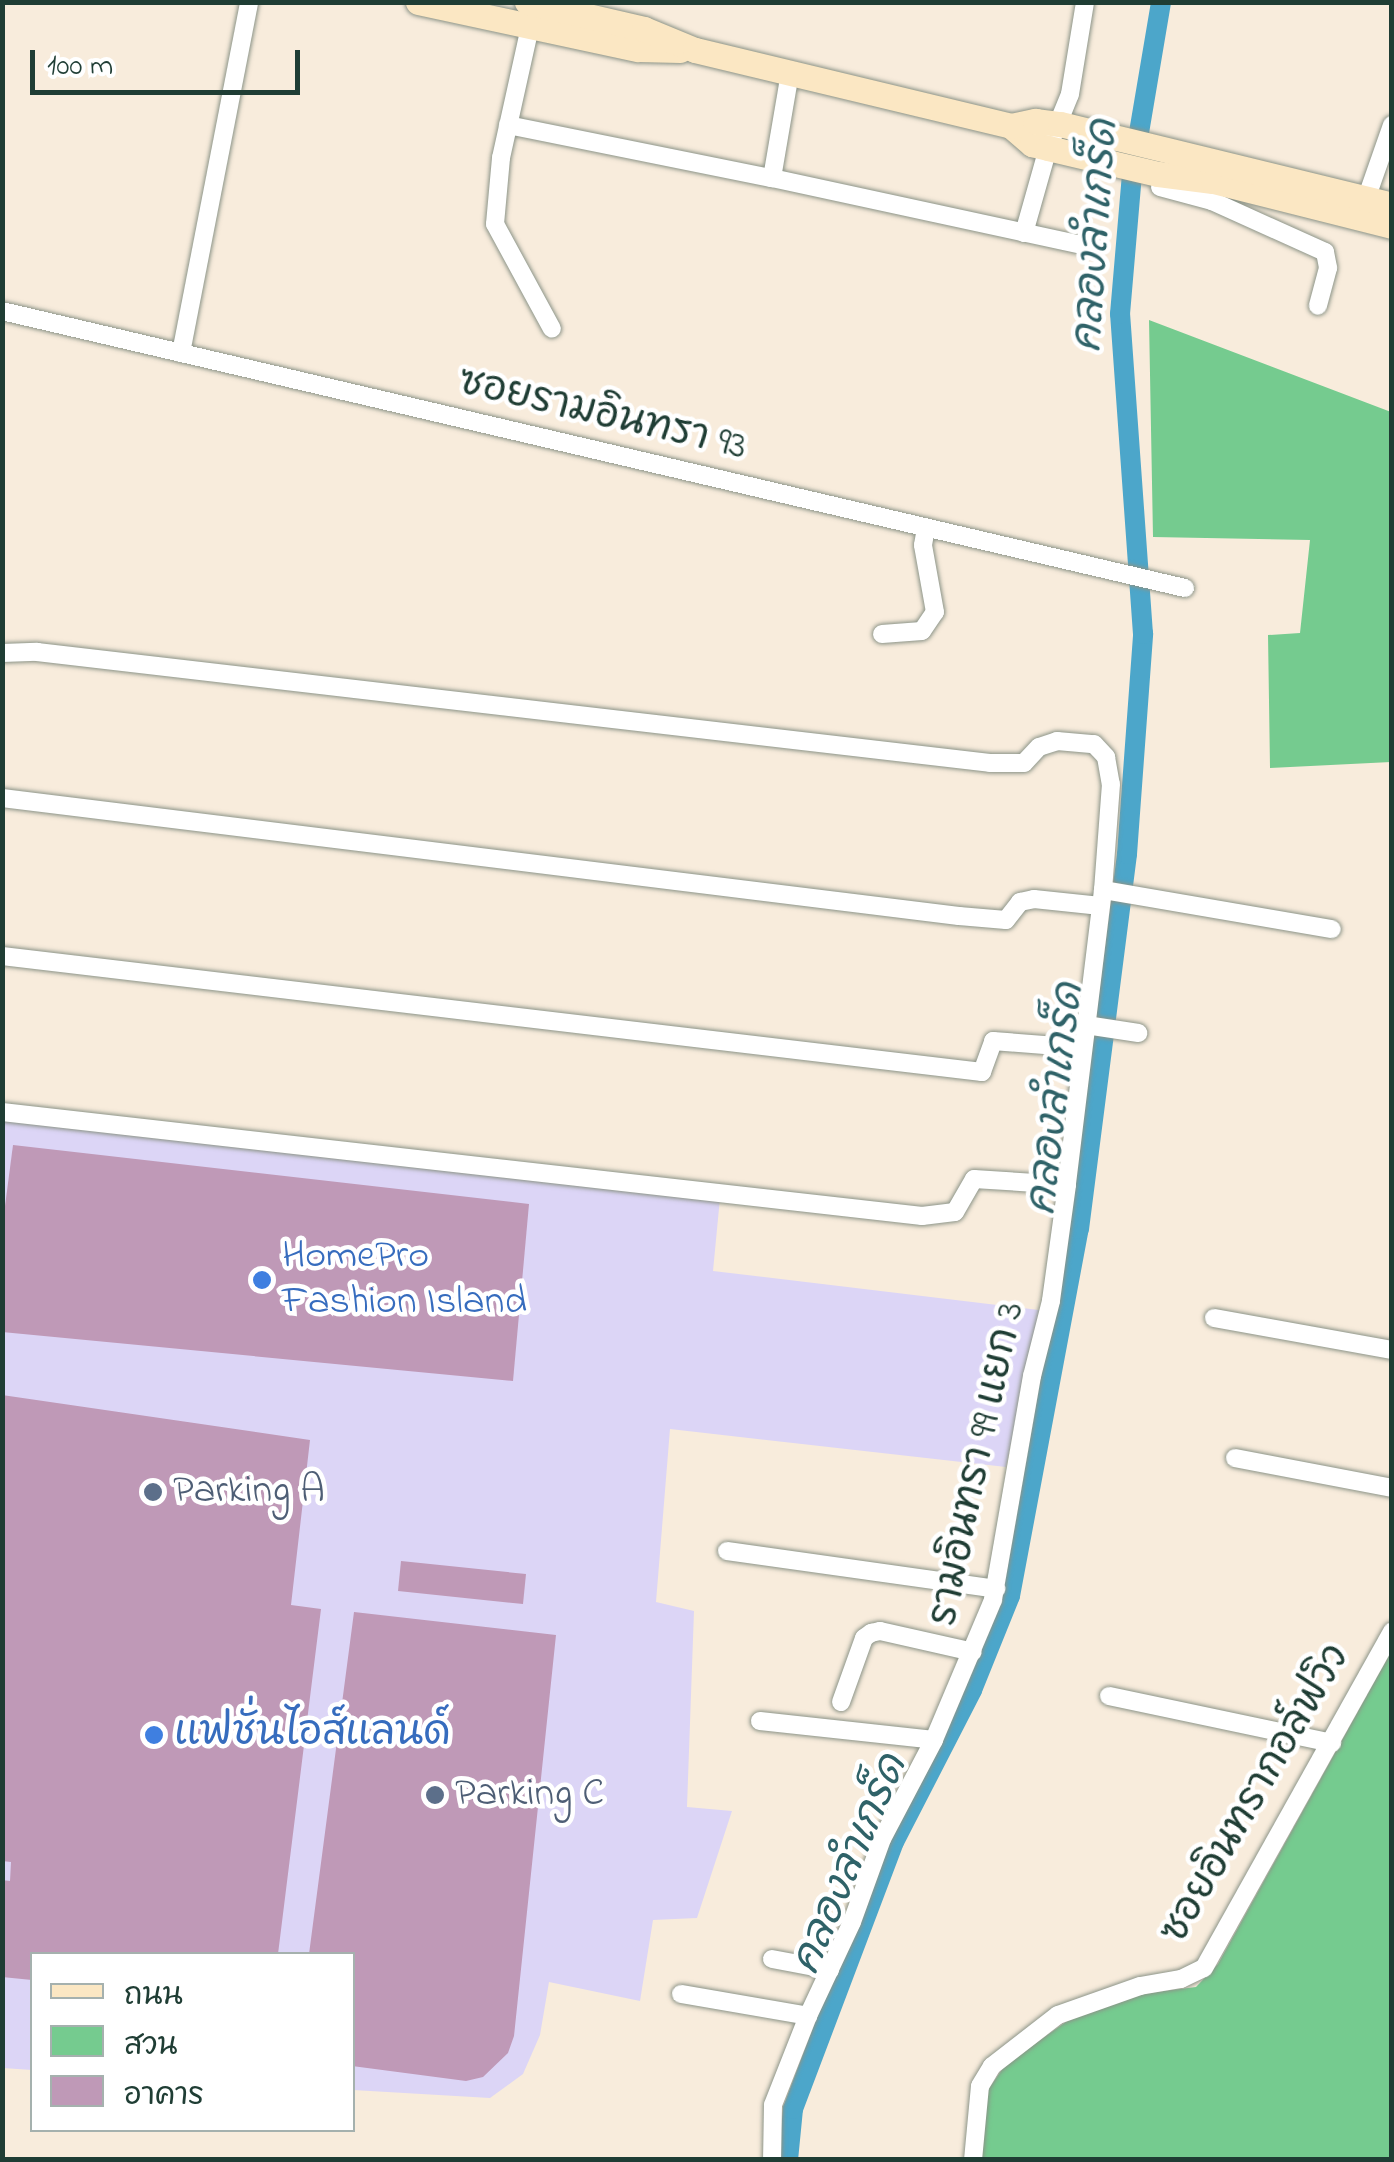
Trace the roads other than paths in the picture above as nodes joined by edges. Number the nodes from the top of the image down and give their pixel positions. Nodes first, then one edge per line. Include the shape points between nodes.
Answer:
1 (249, 2) edge
2 (418, 2) edge
3 (1085, 2) edge
4 (528, 15) edge
5 (790, 73) junction
6 (1060, 124) junction
7 (508, 126) junction
8 (1010, 126) junction
9 (1392, 126) edge
10 (1048, 148) junction
11 (1152, 168) junction
12 (772, 178) junction
13 (1212, 191) junction
14 (1373, 207) edge
15 (1392, 226) edge
16 (1024, 232) junction
17 (1095, 248) dead end
18 (1318, 306) dead end
19 (2, 310) edge
20 (552, 329) dead end
21 (181, 353) junction
22 (926, 528) junction
23 (1185, 588) dead end
24 (882, 634) dead end
25 (2, 654) edge
26 (2, 798) edge
27 (1106, 896) junction
28 (1332, 928) dead end
29 (2, 956) edge
30 (1091, 1025) junction
31 (1130, 1031) dead end
32 (1083, 1048) junction
33 (2, 1112) edge
34 (1068, 1185) junction
35 (1214, 1318) dead end
36 (1392, 1350) edge
37 (1234, 1458) dead end
38 (1392, 1488) edge
39 (727, 1552) dead end
40 (996, 1589) junction
41 (1392, 1631) edge
42 (973, 1652) junction
43 (1109, 1696) dead end
44 (841, 1702) dead end
45 (760, 1720) dead end
46 (934, 1740) junction
47 (1332, 1743) junction
48 (772, 1959) dead end
49 (830, 1970) junction
50 (680, 1994) dead end
51 (808, 2016) junction
52 (772, 2160) edge
53 (973, 2160) edge

1 - 21 street
2 - 4 main road
3 - 6 street
4 - 5 main road via 644,29 696,50
4 - 7 street
5 - 8 main road
5 - 12 street
6 - 8 main road via 1034,120
6 - 10 street
6 - 11 main road via 1099,134
7 - 12 street
7 - 20 street via 495,224
8 - 10 main road
9 - 14 street
10 - 11 main road
10 - 16 street
11 - 13 main road
11 - 14 main road
12 - 16 street
13 - 14 main road
13 - 18 street via 1325,252 1328,268
14 - 15 main road
16 - 17 street
19 - 21 street, ซอยรามอินทรา 93
21 - 22 street, ซอยรามอินทรา 93
22 - 23 street, ซอยรามอินทรา 93
22 - 24 street via 935,612 922,631
25 - 27 street, รามอินทรา 99 แยก 3 via 37,652 990,763 1024,764 1039,747 1057,742 1100,748 1110,784
26 - 27 street via 960,916 1006,920 1020,902
27 - 28 street via 1138,894
27 - 30 street, รามอินทรา 99 แยก 3
29 - 32 street via 982,1072 993,1042
30 - 31 street
30 - 32 street, รามอินทรา 99 แยก 3
32 - 34 street, รามอินทรา 99 แยก 3
33 - 34 street via 922,1216 955,1212 974,1179
34 - 40 street, รามอินทรา 99 แยก 3
35 - 36 street
37 - 38 street
39 - 40 street
40 - 42 street, รามอินทรา 99 แยก 3
41 - 47 street, ซอยอินทรากอล์ฟวิว
42 - 44 street via 871,1634
42 - 46 street, รามอินทรา 99 แยก 3
43 - 47 street
45 - 46 street
46 - 49 street, รามอินทรา 99 แยก 3 via 882,1840
47 - 53 street, ซอยอินทรากอล์ฟวิว via 1204,1968 1058,2015 992,2066 980,2086
48 - 49 street
49 - 51 street, รามอินทรา 99 แยก 3
50 - 51 street
51 - 52 street, รามอินทรา 99 แยก 3 via 773,2104

